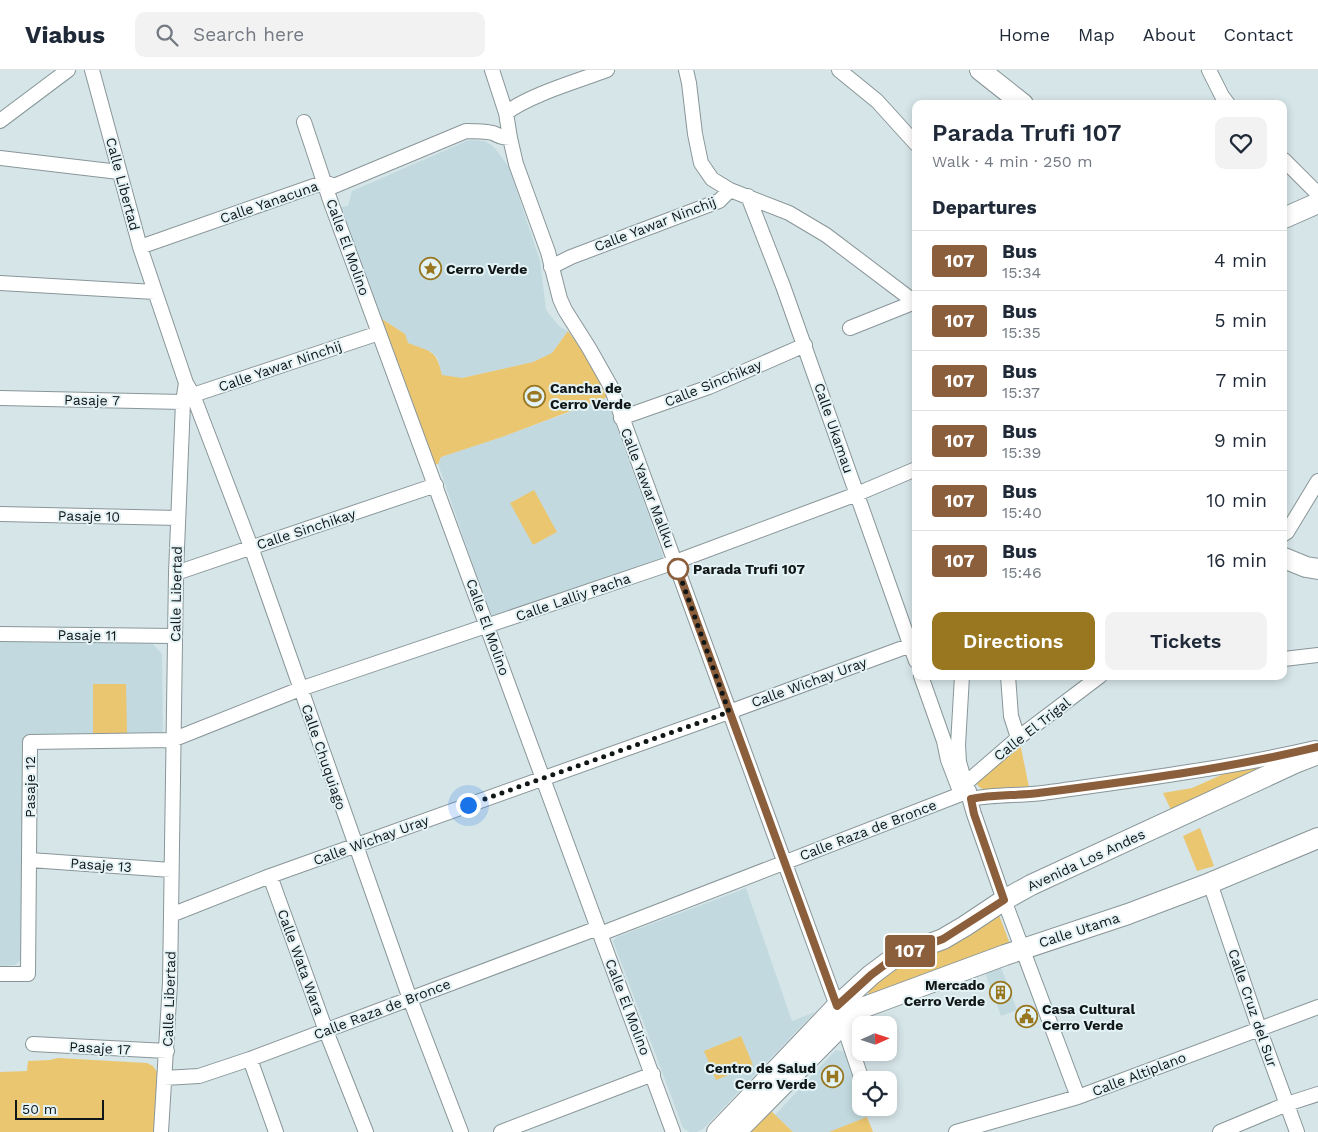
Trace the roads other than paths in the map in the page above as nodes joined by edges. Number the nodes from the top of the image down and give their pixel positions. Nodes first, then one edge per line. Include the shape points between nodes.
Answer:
1 (68, 70) edge
2 (92, 70) edge
3 (492, 70) edge
4 (607, 70) edge
5 (686, 70) edge
6 (839, 70) edge
7 (980, 70) edge
8 (1213, 72) edge
9 (1018, 100) edge
10 (1225, 100) edge
11 (506, 114) junction
12 (0, 121) edge
13 (304, 122) dead end
14 (510, 138) junction
15 (912, 139) edge
16 (0, 158) edge
17 (1287, 163) edge
18 (119, 172) junction
19 (325, 182) junction
20 (730, 190) junction
21 (1318, 194) edge
22 (748, 196) junction
23 (1318, 203) edge
24 (1287, 217) edge
25 (140, 247) junction
26 (551, 267) junction
27 (0, 282) edge
28 (155, 292) junction
29 (912, 300) edge
30 (912, 305) edge
31 (850, 328) dead end
32 (379, 333) junction
33 (804, 345) junction
34 (0, 398) edge
35 (188, 399) junction
36 (621, 418) junction
37 (912, 471) edge
38 (1318, 481) edge
39 (436, 485) junction
40 (857, 494) junction
41 (0, 514) edge
42 (178, 518) junction
43 (1287, 532) edge
44 (251, 547) junction
45 (1287, 559) edge
46 (675, 562) junction
47 (1318, 568) edge
48 (176, 573) junction
49 (487, 626) junction
50 (0, 634) edge
51 (175, 636) junction
52 (910, 645) junction
53 (912, 650) edge
54 (1318, 655) edge
55 (1287, 659) edge
56 (922, 680) edge
57 (962, 680) edge
58 (1008, 680) edge
59 (1095, 680) edge
60 (300, 689) junction
61 (729, 712) junction
62 (1018, 738) junction
63 (172, 740) junction
64 (1318, 747) edge
65 (1318, 754) edge
66 (543, 779) junction
67 (967, 792) junction
68 (1318, 838) edge
69 (355, 845) junction
70 (30, 860) junction
71 (784, 864) junction
72 (171, 870) junction
73 (270, 876) junction
74 (1210, 883) junction
75 (1004, 900) junction
76 (171, 916) junction
77 (599, 931) junction
78 (1022, 949) junction
79 (0, 974) edge
80 (410, 999) junction
81 (1318, 1007) edge
82 (839, 1015) junction
83 (1260, 1028) junction
84 (326, 1031) junction
85 (33, 1044) dead end
86 (166, 1051) junction
87 (250, 1059) junction
88 (859, 1071) edge
89 (653, 1074) junction
90 (164, 1078) junction
91 (1318, 1094) edge
92 (1078, 1097) junction
93 (1287, 1104) junction
94 (161, 1132) edge
95 (276, 1132) edge
96 (366, 1132) edge
97 (462, 1132) edge
98 (501, 1132) edge
99 (673, 1132) edge
100 (717, 1132) edge
101 (736, 1132) edge
102 (956, 1132) edge
103 (1220, 1132) edge
104 (1297, 1132) edge

1 - 12 street
2 - 18 street, Calle Libertad
3 - 11 street, Calle Yawar Mallku
4 - 11 street via 527,100
5 - 20 street via 701,164 712,180
6 - 15 street via 878,101
7 - 9 street
8 - 10 street
11 - 14 street, Calle Yawar Mallku
13 - 19 street, Calle El Molino
14 - 19 street, Calle Yanacuna via 466,131 334,186
14 - 26 street, Calle Yawar Mallku
16 - 18 street
17 - 21 street
18 - 25 street, Calle Libertad
19 - 25 street, Calle Yanacuna
19 - 32 street, Calle El Molino
20 - 22 street
20 - 26 street, Calle Yawar Ninchij via 719,201
22 - 29 street via 790,213 826,235
22 - 33 street, Calle Ukamau
23 - 24 street
25 - 28 street, Calle Libertad
26 - 36 street, Calle Yawar Mallku via 565,310 607,380
27 - 28 street
28 - 35 street, Calle Libertad via 186,383
30 - 31 street
32 - 35 street, Calle Yawar Ninchij
32 - 39 street, Calle El Molino
33 - 36 street, Calle Sinchikay via 709,387
33 - 40 street, Calle Ukamau
34 - 35 street, Pasaje 7
35 - 42 street, Calle Libertad
35 - 44 street, Calle Chuquiago
36 - 46 street, Calle Yawar Mallku
37 - 40 street, Calle Lalliy Pacha
38 - 43 street
39 - 44 street, Calle Sinchikay
39 - 49 street, Calle El Molino
40 - 46 street, Calle Lalliy Pacha
40 - 52 street, Calle Ukamau
41 - 42 street, Pasaje 10
42 - 48 street, Calle Libertad
44 - 48 street, Calle Sinchikay
44 - 60 street, Calle Chuquiago
45 - 47 street
46 - 49 street, Calle Lalliy Pacha
46 - 61 street, Calle Yawar Mallku
48 - 51 street, Calle Libertad
49 - 60 street, Calle Lalliy Pacha
49 - 66 street, Calle El Molino
50 - 51 street, Pasaje 11
51 - 63 street, Calle Libertad
52 - 53 street, Calle Ukamau
52 - 61 street, Calle Wichay Uray
54 - 55 street
56 - 67 street via 948,760
57 - 67 street via 958,745
58 - 62 street via 1011,716
59 - 62 street, Calle El Trigal
60 - 63 street, Calle Lalliy Pacha
60 - 69 street, Calle Chuquiago
61 - 66 street, Calle Wichay Uray
61 - 71 street, Calle Yawar Mallku
62 - 67 street, Calle El Trigal
63 - 70 street, Pasaje 12 via 30,742
63 - 72 street, Calle Libertad
64 - 67 street, Calle Raza de Bronce via 1202,770 1036,794 981,797
65 - 75 street, Avenida Los Andes via 1040,880
66 - 69 street, Calle Wichay Uray
66 - 77 street, Calle El Molino
67 - 71 street, Calle Raza de Bronce
67 - 75 street
68 - 74 street, Calle Utama
69 - 73 street, Calle Wichay Uray
69 - 80 street, Calle Chuquiago
70 - 72 street, Pasaje 13
70 - 79 street, Pasaje 12 via 28,974
71 - 77 street, Calle Raza de Bronce
71 - 82 street, Calle Yawar Mallku
72 - 76 street, Calle Libertad
73 - 76 street, Calle Wichay Uray
73 - 84 street, Calle Wata Wara
74 - 78 street, Calle Utama
74 - 83 street, Calle Cruz del Sur
75 - 78 street
75 - 82 street, Avenida Los Andes via 943,939 891,960 871,975
76 - 86 street, Calle Libertad
77 - 80 street, Calle Raza de Bronce
77 - 89 street, Calle El Molino
78 - 82 street, Calle Utama
78 - 92 street
80 - 84 street, Calle Raza de Bronce
80 - 97 street, Calle Chuquiago
81 - 83 street, Calle Altiplano
82 - 88 street, Calle Yawar Mallku
82 - 100 street, Avenida Los Andes
82 - 101 street, Avenida Los Andes via 832,1036
83 - 92 street, Calle Altiplano
83 - 93 street, Calle Cruz del Sur
84 - 87 street, Calle Raza de Bronce
84 - 96 street, Calle Wata Wara
85 - 86 street, Pasaje 17
86 - 90 street, Calle Libertad
87 - 90 street, Calle Raza de Bronce via 199,1076
87 - 95 street
89 - 98 street
89 - 99 street, Calle El Molino
90 - 94 street, Calle Libertad
91 - 93 street
92 - 102 street, Calle Altiplano
93 - 103 street
93 - 104 street, Calle Cruz del Sur

